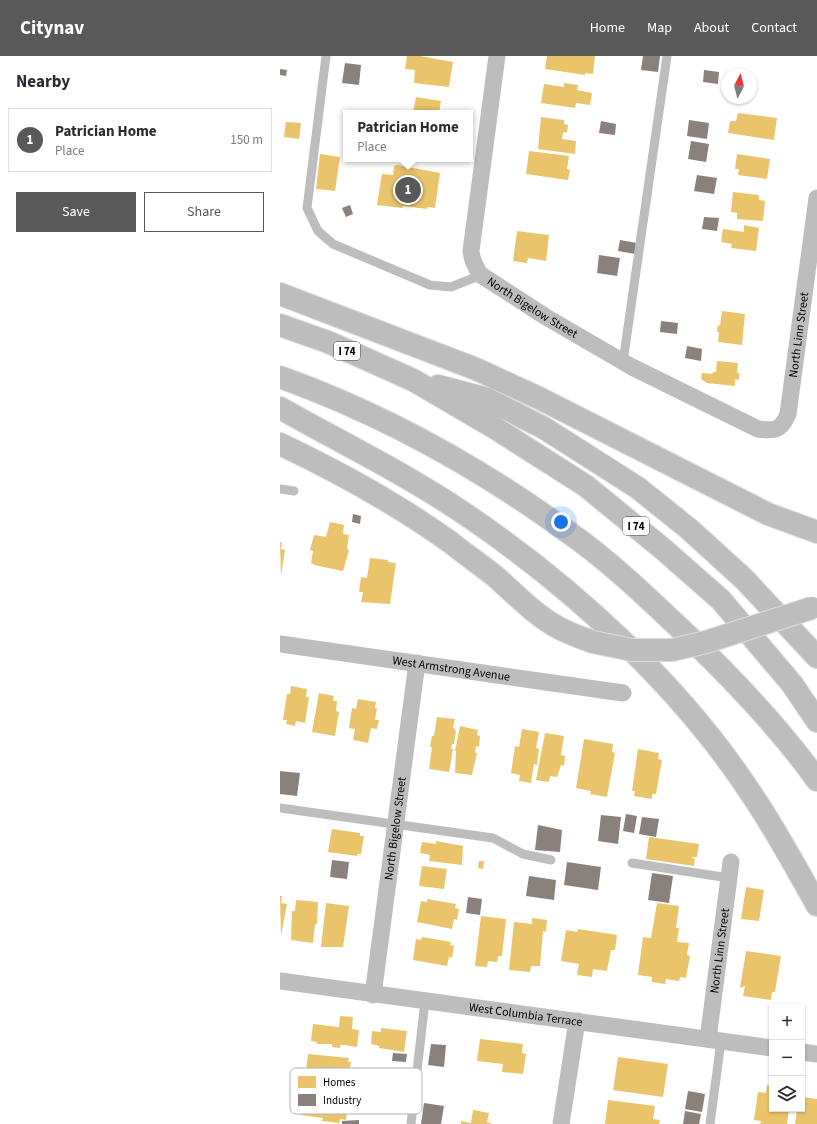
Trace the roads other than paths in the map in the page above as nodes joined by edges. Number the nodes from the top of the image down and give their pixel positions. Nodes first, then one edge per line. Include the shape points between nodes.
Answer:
1 (326, 56) edge
2 (497, 56) edge
3 (667, 56) edge
4 (817, 198) edge
5 (481, 275) junction
6 (280, 294) edge
7 (280, 325) edge
8 (623, 362) junction
9 (280, 377) edge
10 (413, 380) junction
11 (280, 408) edge
12 (784, 424) joint
13 (280, 444) edge
14 (280, 489) edge
15 (294, 491) dead end
16 (817, 532) edge
17 (814, 607) edge
18 (280, 644) edge
19 (817, 657) edge
20 (417, 663) junction
21 (623, 693) dead end
22 (817, 721) edge
23 (817, 780) edge
24 (280, 808) edge
25 (396, 825) junction
26 (551, 860) dead end
27 (632, 863) dead end
28 (730, 870) joint
29 (817, 905) edge
30 (281, 986) edge
31 (373, 995) junction
32 (426, 1002) junction
33 (577, 1021) junction
34 (714, 1040) junction
35 (769, 1048) edge
36 (805, 1052) edge
37 (817, 1054) edge
38 (417, 1068) edge
39 (411, 1114) edge
40 (410, 1124) edge
41 (561, 1124) edge
42 (710, 1124) edge

1 - 5 lane via 307,208 318,231 332,244 430,285 451,287
2 - 5 street, North Bigelow Street via 471,251 472,260
3 - 8 lane
4 - 12 street, North Linn Street via 789,407
5 - 8 street, North Bigelow Street
6 - 16 highway via 489,374 768,514
7 - 10 highway, I 74 via 328,342
8 - 12 street, North Bigelow Street via 749,426 772,430
9 - 23 highway via 368,414 427,443 505,488 569,532 622,574 722,669 780,733
10 - 19 highway via 487,399 544,428 638,488 689,529 744,579
10 - 22 highway, I 74 via 586,486 663,549 721,600 792,684
11 - 29 highway via 380,462 466,514 553,580 645,663 685,706 753,796
13 - 17 highway, bridge via 384,499 467,555 550,623 593,642 632,650 672,650 706,642
14 - 15 lane
18 - 20 street, West Armstrong Avenue
20 - 21 street, West Armstrong Avenue
20 - 25 street, North Bigelow Street
24 - 25 lane
25 - 26 lane via 493,838 523,854
25 - 31 street, North Bigelow Street
27 - 28 lane
28 - 34 street, North Linn Street
30 - 31 street, West Columbia Terrace
31 - 32 street, West Columbia Terrace
32 - 33 street, West Columbia Terrace
32 - 38 lane
33 - 34 street, West Columbia Terrace
33 - 41 street
34 - 35 street, West Columbia Terrace
34 - 42 lane
36 - 37 street
39 - 40 lane

